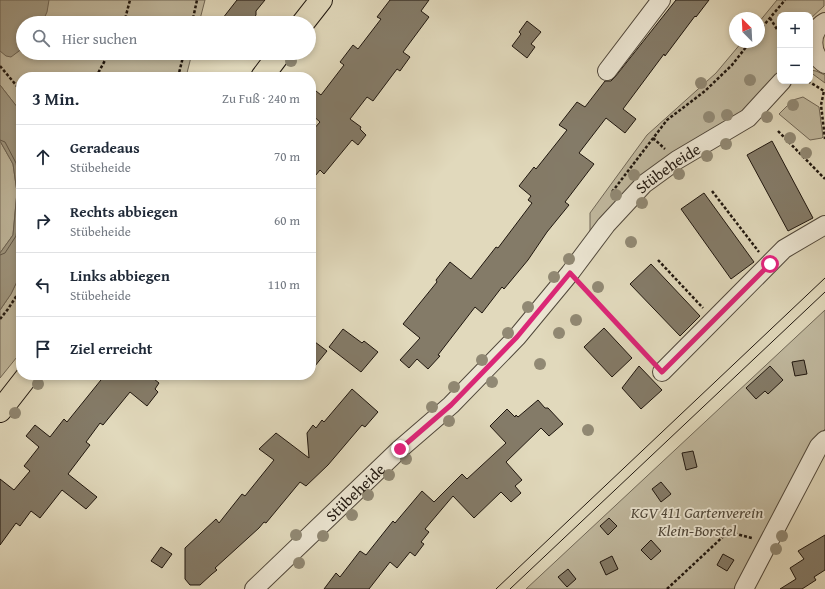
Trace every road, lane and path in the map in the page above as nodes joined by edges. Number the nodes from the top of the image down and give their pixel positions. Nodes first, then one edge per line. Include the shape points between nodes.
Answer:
1 (130, 0) edge
2 (198, 0) edge
3 (321, 0) edge
4 (661, 0) edge
5 (785, 0) edge
6 (126, 16) edge
7 (194, 16) edge
8 (308, 16) edge
9 (770, 18) junction
10 (825, 22) edge
11 (765, 24) edge
12 (777, 29) edge
13 (813, 39) edge
14 (813, 45) edge
15 (745, 48) edge
16 (105, 60) edge
17 (182, 60) edge
18 (275, 60) edge
19 (819, 63) edge
20 (0, 66) edge
21 (607, 71) dead end
22 (99, 72) edge
23 (179, 72) edge
24 (266, 72) edge
25 (779, 84) edge
26 (813, 84) edge
27 (16, 85) edge
28 (778, 131) dead end
29 (825, 139) edge
30 (825, 179) edge
31 (712, 191) dead end
32 (609, 196) dead end
33 (825, 225) edge
34 (658, 260) dead end
35 (770, 264) junction
36 (570, 273) junction
37 (16, 297) edge
38 (0, 319) edge
39 (714, 320) junction
40 (662, 372) joint
41 (24, 380) edge
42 (0, 411) edge
43 (825, 440) edge
44 (752, 538) dead end
45 (254, 589) edge
46 (667, 589) edge
47 (744, 589) edge

1 - 6 path
2 - 7 path
3 - 8 main road
4 - 21 street
5 - 9 path
9 - 11 path
9 - 12 path
10 - 13 street via 816,31
14 - 19 street
15 - 32 path via 705,91 666,120
16 - 22 path
17 - 23 path
18 - 24 main road
20 - 27 path
25 - 36 street, Stübeheide via 748,118 678,160 644,184 606,225
26 - 29 path via 824,91 822,105
28 - 30 path
31 - 35 path
33 - 35 street via 784,249
34 - 39 path
35 - 39 street
36 - 40 path
36 - 45 street, Stübeheide via 517,337 451,405 394,454
37 - 38 path
39 - 40 street
41 - 42 main road
43 - 47 street via 819,446
44 - 46 path via 728,532

